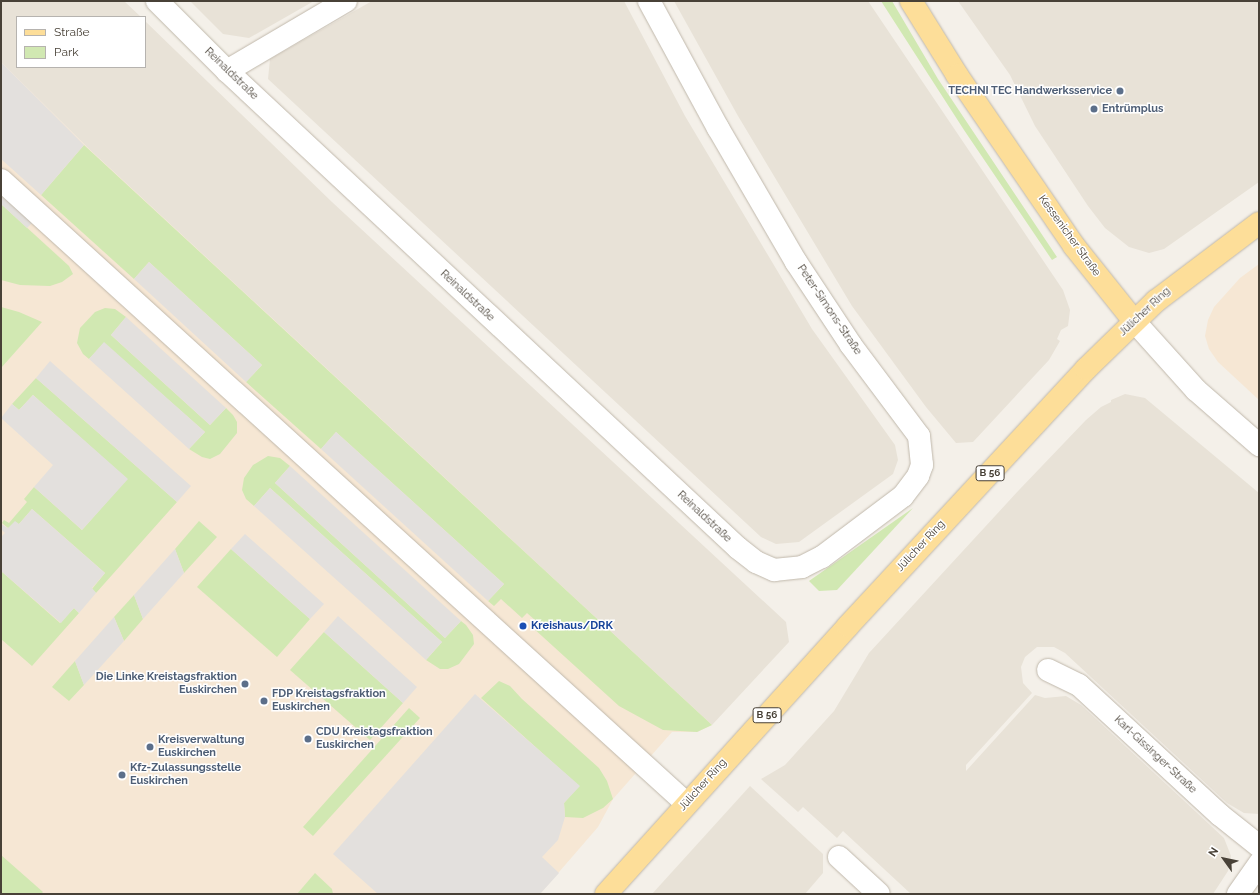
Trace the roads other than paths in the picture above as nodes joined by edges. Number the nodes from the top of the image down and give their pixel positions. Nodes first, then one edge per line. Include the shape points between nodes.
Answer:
1 (157, 1) edge
2 (346, 1) edge
3 (649, 1) edge
4 (911, 1) edge
5 (227, 71) junction
6 (1, 180) edge
7 (1259, 223) edge
8 (1134, 321) junction
9 (1259, 445) edge
10 (790, 570) joint
11 (1048, 670) dead end
12 (686, 804) junction
13 (1259, 846) edge
14 (839, 856) dead end
15 (1259, 864) edge
16 (870, 891) edge
17 (606, 894) edge
18 (1238, 894) edge

1 - 5 street, Reinaldstraße
2 - 5 street
3 - 10 street, Peter-Simons-Straße via 768,216 826,309 919,436 922,447 918,476 903,496 822,557
4 - 8 main road, Kessenicher Straße via 1074,246
5 - 10 street, Reinaldstraße via 738,548 765,567
6 - 12 street
7 - 8 main road, Jülicher Ring / B 56 via 1182,279
8 - 9 street, Kessenicher Straße via 1196,390
8 - 12 main road, Jülicher Ring / B 56 via 1069,388
11 - 13 street, Karl-Gissinger-Straße via 1079,684 1220,815
12 - 17 main road, Jülicher Ring / B 56
14 - 16 street
15 - 18 street

